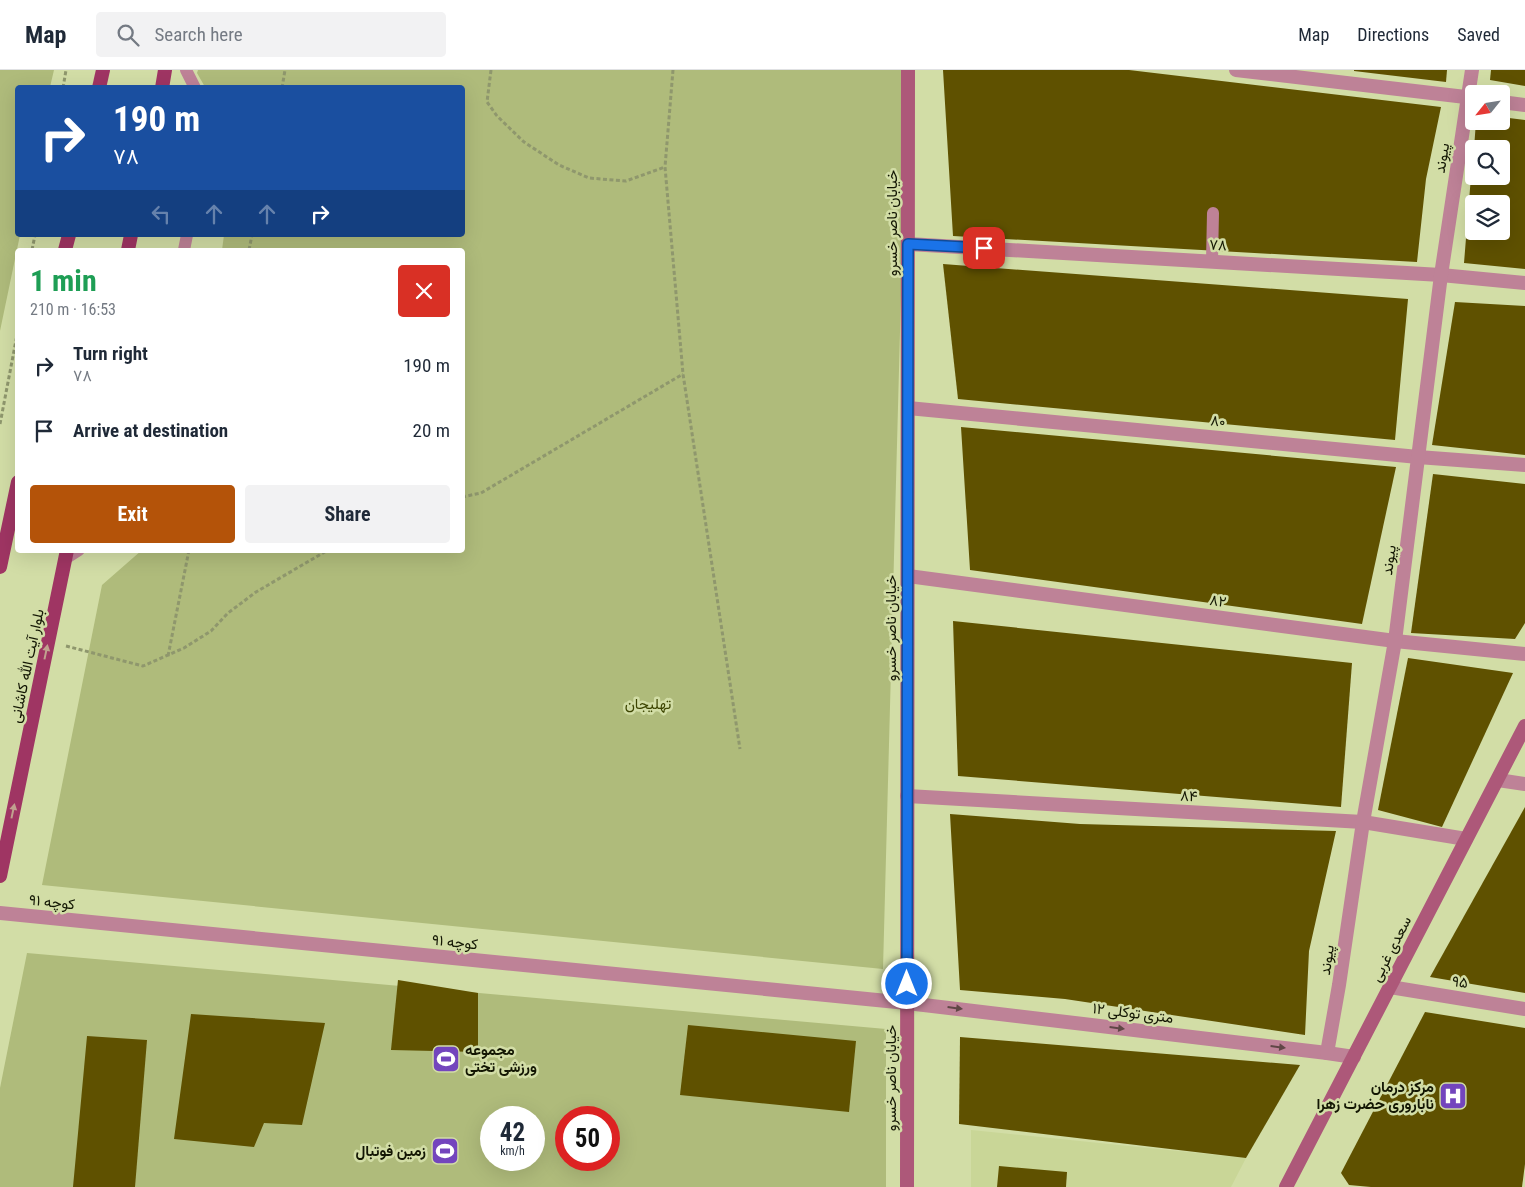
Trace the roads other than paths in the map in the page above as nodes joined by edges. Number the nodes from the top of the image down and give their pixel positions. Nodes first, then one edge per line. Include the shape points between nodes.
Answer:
1 (102, 70) edge
2 (165, 70) edge
3 (186, 70) edge
4 (908, 70) edge
5 (1236, 70) edge
6 (1472, 70) edge
7 (100, 85) edge
8 (162, 85) edge
9 (194, 85) edge
10 (1471, 85) edge
11 (1465, 96) edge
12 (1510, 103) edge
13 (1525, 105) edge
14 (1465, 130) edge
15 (1214, 213) dead end
16 (908, 244) junction
17 (1212, 261) junction
18 (1440, 275) junction
19 (1525, 283) edge
20 (908, 408) junction
21 (1418, 457) junction
22 (1525, 465) edge
23 (15, 496) edge
24 (66, 554) edge
25 (0, 567) edge
26 (908, 576) junction
27 (1395, 641) junction
28 (1525, 654) edge
29 (1525, 726) edge
30 (1498, 780) junction
31 (1525, 784) edge
32 (907, 796) junction
33 (1363, 822) junction
34 (1466, 839) junction
35 (0, 876) edge
36 (0, 913) edge
37 (1390, 987) junction
38 (907, 1002) junction
39 (1525, 1009) edge
40 (1327, 1053) junction
41 (1354, 1057) junction
42 (907, 1187) edge
43 (1286, 1187) edge

1 - 7 main road
2 - 8 main road
3 - 9 lane
4 - 16 main road, خیابان ناصر خسرو
5 - 11 street
6 - 10 street, پیوند
12 - 13 street
14 - 18 street, پیوند
15 - 17 lane
16 - 17 street, ۷۸
16 - 20 main road, خیابان ناصر خسرو
17 - 18 street, ۷۸
18 - 19 street, ۷۸
18 - 21 street, پیوند
20 - 21 street, ۸۰
20 - 26 main road, خیابان ناصر خسرو
21 - 22 street, ۸۰
21 - 27 street, پیوند
23 - 25 main road
35 -> 24 main road, بلوار آیت الله کاشانی
26 - 27 street, ۸۲
26 - 32 main road, خیابان ناصر خسرو
27 - 28 street, ۸۲
27 - 33 street, پیوند
29 - 30 main road, سعدی غربی
30 - 31 street
30 - 34 main road, سعدی غربی
32 - 33 street, ۸۴
32 - 38 main road, خیابان ناصر خسرو
33 - 34 street, ۸۴
33 - 40 street, پیوند
34 - 37 main road, سعدی غربی
36 - 38 street, کوچه ۹۱
37 - 39 street, ۹۵
37 - 41 main road, سعدی غربی
38 -> 40 street, ۱۲ متری توکلی
38 - 42 main road, خیابان ناصر خسرو
40 - 41 street, ۱۲ متری توکلی
41 - 43 main road, سعدی غربی

